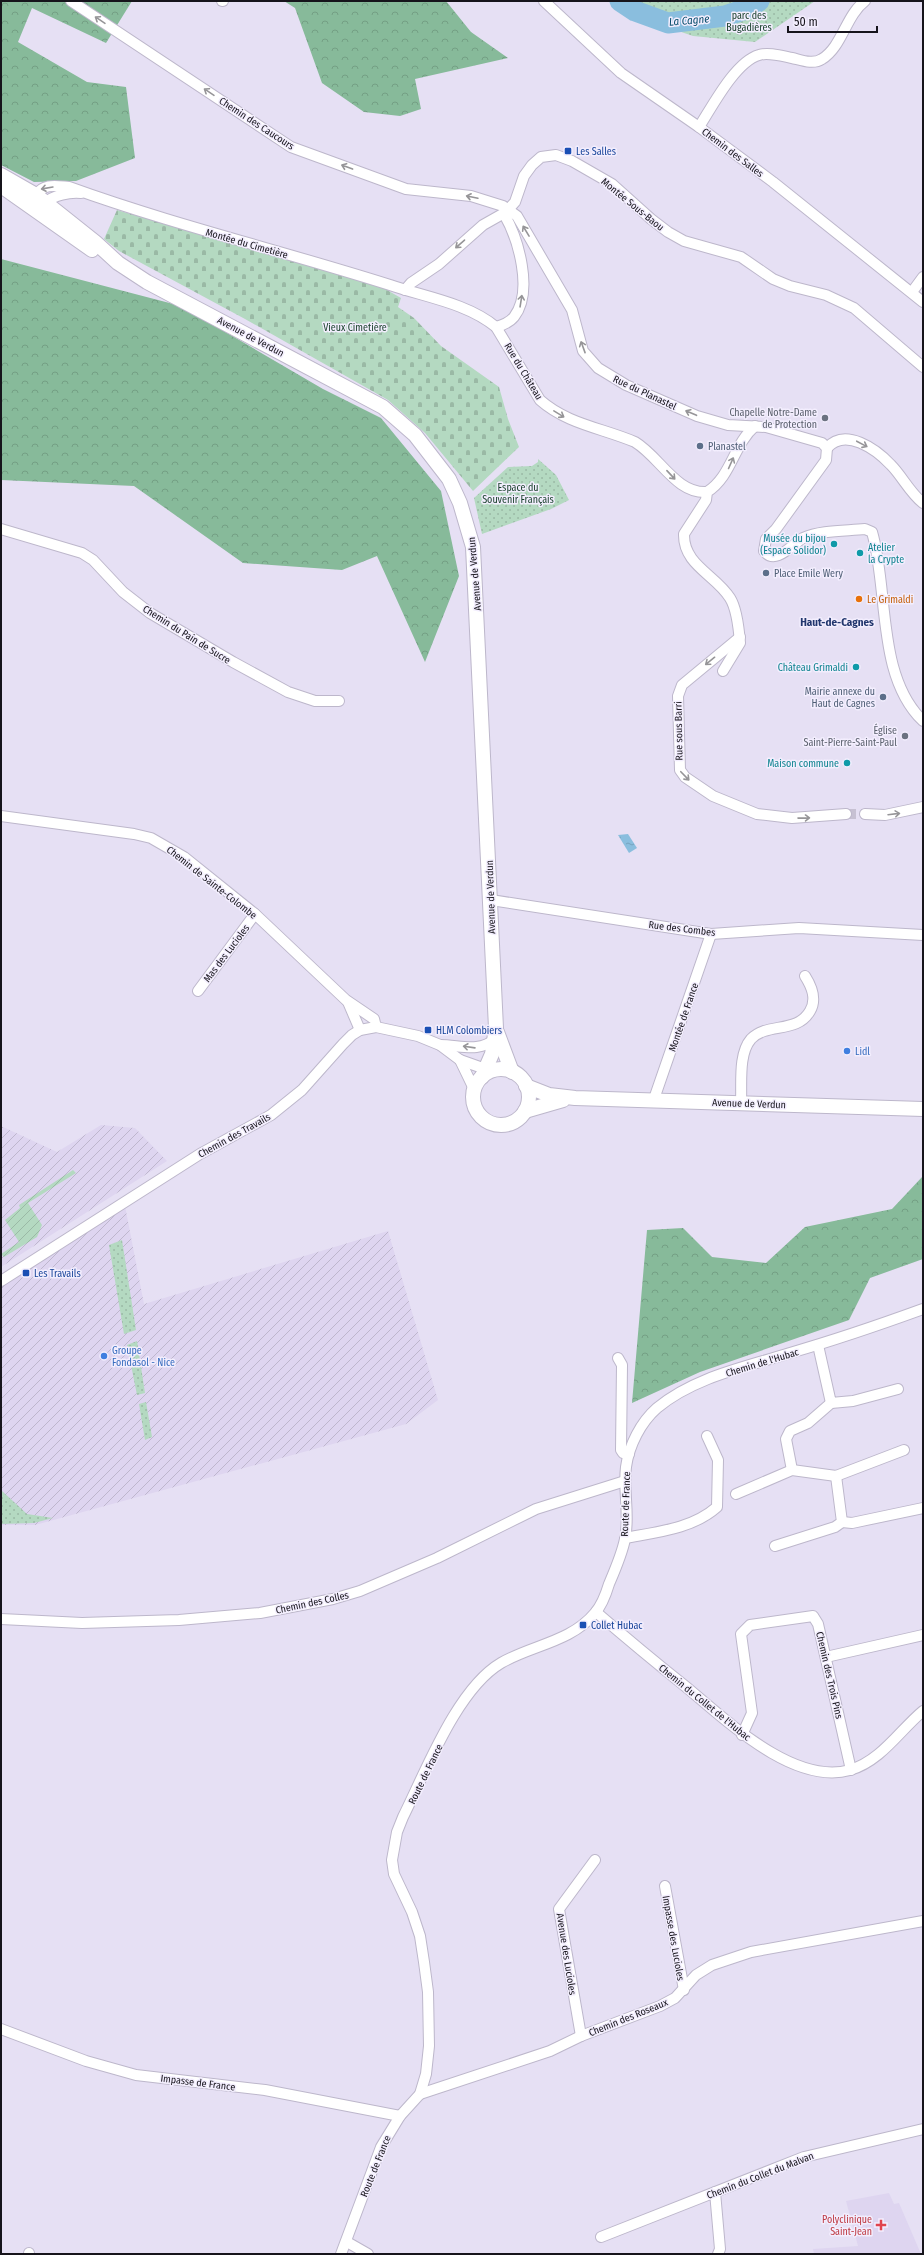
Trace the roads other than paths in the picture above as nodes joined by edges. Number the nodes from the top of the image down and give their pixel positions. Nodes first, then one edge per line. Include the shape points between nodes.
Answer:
1 (72, 1) edge
2 (544, 1) edge
3 (865, 1) edge
4 (699, 127) junction
5 (1, 175) edge
6 (1, 185) edge
7 (89, 194) junction
8 (40, 200) junction
9 (506, 212) junction
10 (58, 227) junction
11 (118, 263) junction
12 (923, 277) edge
13 (405, 290) junction
14 (912, 292) junction
15 (923, 302) edge
16 (496, 327) junction
17 (923, 367) edge
18 (728, 425) junction
19 (756, 426) junction
20 (739, 445) junction
21 (827, 448) junction
22 (707, 492) junction
23 (923, 503) edge
24 (1, 529) edge
25 (740, 637) junction
26 (722, 670) dead end
27 (339, 701) dead end
28 (922, 720) edge
29 (923, 807) edge
30 (846, 814) tunnel mouth
31 (864, 814) tunnel mouth
32 (1, 816) edge
33 (491, 900) junction
34 (255, 914) junction
35 (711, 934) junction
36 (923, 935) edge
37 (806, 976) dead end
38 (198, 991) dead end
39 (346, 1000) junction
40 (376, 1027) junction
41 (360, 1030) junction
42 (495, 1034) junction
43 (440, 1045) junction
44 (460, 1060) junction
45 (512, 1072) junction
46 (483, 1077) junction
47 (526, 1086) junction
48 (575, 1098) junction
49 (654, 1099) junction
50 (741, 1102) junction
51 (923, 1109) edge
52 (525, 1111) junction
53 (1, 1281) edge
54 (923, 1309) edge
55 (818, 1344) junction
56 (618, 1358) dead end
57 (898, 1389) dead end
58 (831, 1403) junction
59 (707, 1436) dead end
60 (904, 1450) dead end
61 (629, 1454) junction
62 (792, 1470) junction
63 (836, 1476) junction
64 (625, 1481) junction
65 (736, 1494) dead end
66 (923, 1508) edge
67 (842, 1522) junction
68 (625, 1538) junction
69 (775, 1546) dead end
70 (596, 1612) junction
71 (1, 1619) edge
72 (923, 1635) edge
73 (826, 1657) junction
74 (923, 1711) edge
75 (742, 1734) junction
76 (851, 1770) junction
77 (595, 1860) dead end
78 (665, 1886) dead end
79 (923, 1921) edge
80 (684, 1990) junction
81 (1, 2029) edge
82 (581, 2036) junction
83 (420, 2094) junction
84 (400, 2116) junction
85 (923, 2129) edge
86 (715, 2192) junction
87 (601, 2237) dead end
88 (347, 2242) junction
89 (342, 2254) edge
90 (368, 2254) edge
91 (718, 2254) edge

9 -> 1 street, Chemin des Caucours via 471,196 406,189 291,147
2 - 4 street, Chemin des Salles via 621,73
3 - 4 street via 857,9 831,51 821,60 810,62 780,55 760,54 751,58 736,72
4 - 14 street, Chemin des Salles
5 - 8 main road, Avenue de Verdun
6 - 8 street
6 - 10 main road
7 - 8 street, Montée du Cimetière via 73,192
7 -> 8 street, Montée du Cimetière via 69,186 46,186 40,189
7 - 13 street, Montée du Cimetière via 223,237
8 - 10 street
8 - 11 main road, Avenue de Verdun
9 -> 13 street via 483,225
16 -> 9 street via 514,317 519,308 523,286 519,244
9 - 17 street, Montée Sous-Baou via 515,202 524,176 532,165 545,156 563,156 612,184 650,219 673,235 701,247 741,257 773,279 790,286 819,292 854,308
18 -> 9 street, Rue du Planastel via 697,416 626,385 593,364 583,351 572,310 517,216
10 - 11 main road
11 - 33 main road, Avenue de Verdun via 147,282 383,407 415,435 449,479 469,528 475,557
12 - 14 street
13 - 16 street, Montée du Cimetière via 460,307 486,319
14 - 15 street, Chemin des Salles
16 -> 22 street, Rue du Château via 540,400 550,408 572,421 635,442 644,447 677,481 690,490
18 - 19 street, Rue du Planastel
18 - 20 street via 737,434
19 - 20 street
19 - 21 street, Rue du Planastel via 790,433 822,443
22 -> 20 street via 722,480
21 -> 23 street via 843,438 856,441 879,453
21 - 28 street via 828,455 822,465 766,539 764,547 767,554 777,556 796,542 812,536 865,529 872,532 897,678 909,704
22 - 25 street via 702,506 685,530 684,539 691,558 729,596
24 - 27 street, Chemin du Pain de Sucre via 82,553 93,560 123,592 150,613 234,662 288,692 315,701
25 - 26 street via 738,648
25 -> 30 street, Rue sous Barri via 682,684 678,696 680,770 685,777 713,796 757,814 792,818
31 -> 29 street via 885,815
32 - 34 street, Chemin de Sainte-Colombe via 151,838 184,857
33 - 35 street, Rue des Combes
33 - 42 main road, Avenue de Verdun
34 - 38 street, Mas des Lucioles
34 - 39 street, Chemin de Sainte-Colombe
35 - 36 street, Rue des Combes via 799,928
35 - 49 street, Montée de France
37 - 50 street via 814,996 812,1009 795,1024 758,1034 748,1044 744,1056
39 - 40 street, Chemin de Sainte-Colombe via 374,1019
39 - 41 street, Chemin de Sainte-Colombe
40 - 41 street, Chemin des Travails
40 - 43 street, Chemin des Travails via 418,1036
41 - 53 street, Chemin des Travails via 343,1044 302,1090 271,1115 200,1154
42 -> 43 street via 489,1044 477,1048
42 - 45 main road, Avenue de Verdun
42 - 46 main road, Avenue de Verdun
43 - 44 street, Chemin des Travails
44 - 46 street, Chemin des Travails
44 - 46 street, Chemin des Travails
45 - 46 main road via 499,1070
45 - 47 main road via 520,1077
46 - 52 main road via 473,1096 476,1111 486,1121 493,1124 508,1124 521,1117
47 - 48 main road, Avenue de Verdun via 549,1095
47 - 52 main road via 528,1103
48 - 49 main road, Avenue de Verdun
48 - 52 main road, Avenue de Verdun
49 - 50 main road, Avenue de Verdun
50 - 51 main road, Avenue de Verdun
54 - 55 street, Chemin de l'Hubac
55 - 58 street
55 - 61 street, Chemin de l'Hubac via 706,1380 678,1393 644,1422
56 - 61 street via 622,1365 621,1450
57 - 58 street via 853,1401
58 - 62 street via 808,1423 790,1431 786,1439
59 - 68 street via 718,1460 717,1507 707,1515 678,1528
60 - 63 street
61 - 64 street, Route de France
62 - 63 street
62 - 65 street
63 - 67 street
64 - 68 street, Route de France
64 - 71 street, Chemin des Colles via 536,1509 437,1558 333,1600 260,1613 179,1620 82,1623
66 - 67 street via 852,1523
67 - 69 street via 835,1527
68 - 70 street, Route de France via 614,1573
70 - 75 street, Chemin du Collet de l'Hubac
70 - 83 street, Route de France via 568,1636 520,1653 484,1675 458,1708 397,1832 392,1860 394,1874 420,1936 428,1992 430,2046
72 - 73 street
73 - 75 street, Chemin des Trois Pins via 818,1624 813,1616 750,1625 741,1634 752,1713
73 - 76 street, Chemin des Trois Pins
74 - 76 street, Chemin du Collet de l'Hubac via 879,1754
75 - 76 street, Chemin du Collet de l'Hubac via 786,1760 809,1769 837,1772
77 - 82 street, Avenue des Lucioles via 559,1909
78 - 80 street, Impasse des Lucioles
79 - 80 street, Chemin des Roseaux via 750,1952 706,1968 696,1975
80 - 82 street, Chemin des Roseaux via 660,2006
81 - 84 street, Impasse de France via 86,2061 136,2075 265,2090
82 - 83 street, Chemin des Roseaux via 550,2051
83 - 84 street, Route de France
84 - 88 street, Route de France via 381,2147
85 - 86 street, Chemin du Collet du Malvan via 804,2157
86 - 87 street, Chemin du Collet du Malvan
86 - 91 street via 720,2249
88 - 89 street, Route de France
88 - 90 street

